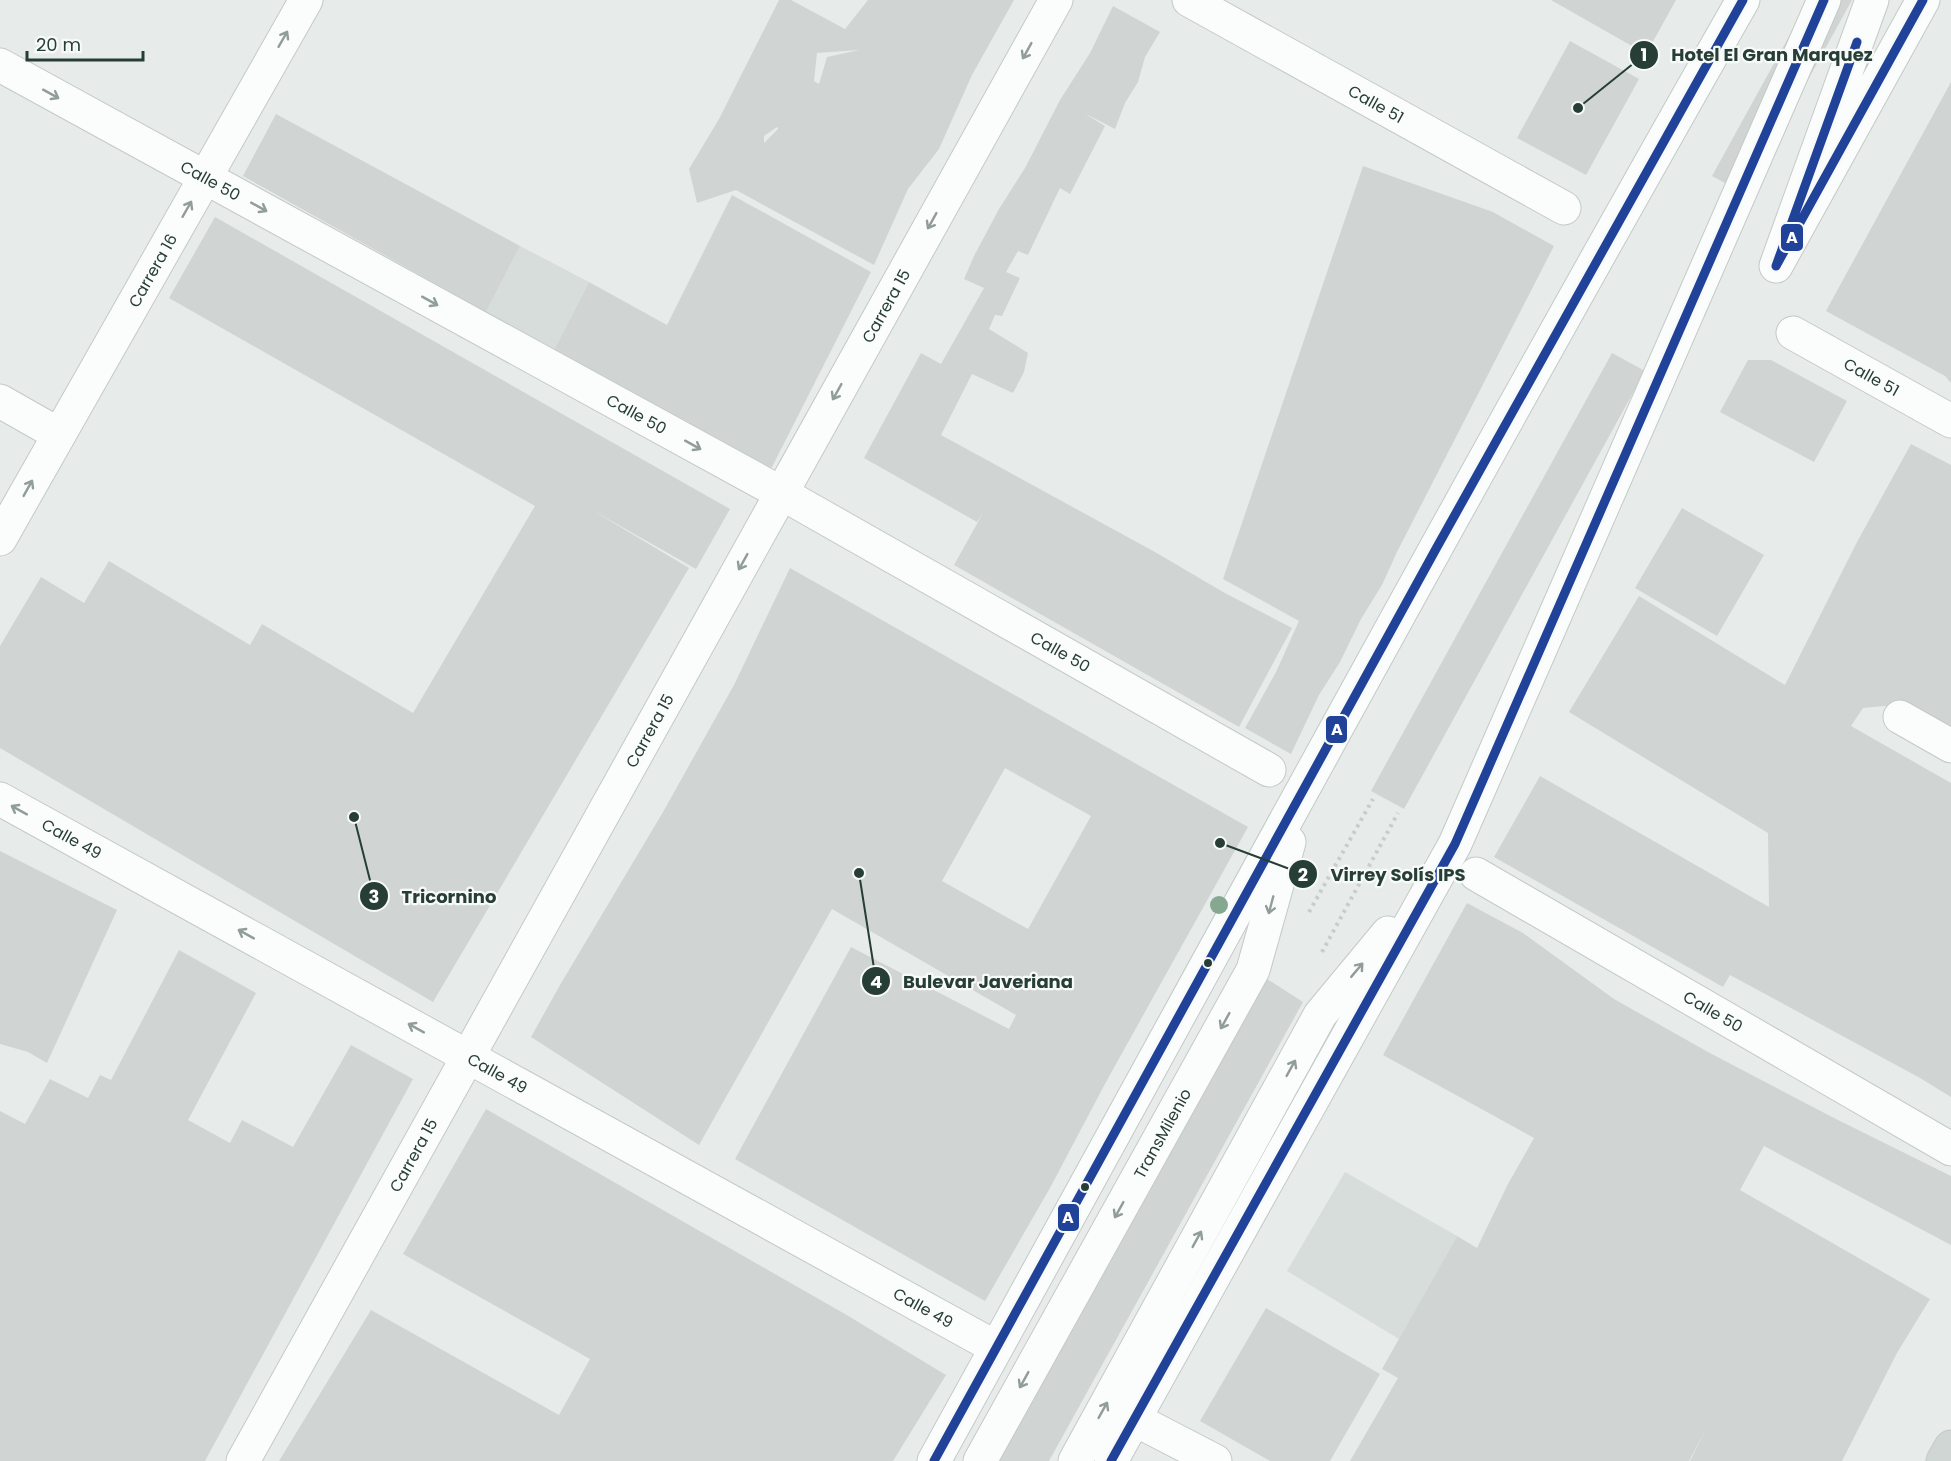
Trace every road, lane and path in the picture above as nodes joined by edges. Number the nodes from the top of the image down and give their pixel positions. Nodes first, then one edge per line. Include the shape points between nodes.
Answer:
1 (306, 0) edge
2 (1056, 0) edge
3 (1189, 0) edge
4 (1743, 0) edge
5 (1824, 0) edge
6 (1872, 0) edge
7 (1923, 0) edge
8 (0, 66) edge
9 (204, 177) junction
10 (1564, 208) dead end
11 (1792, 333) dead end
12 (0, 401) edge
13 (1951, 421) edge
14 (58, 434) junction
15 (781, 494) junction
16 (0, 539) edge
17 (1900, 717) dead end
18 (1951, 746) edge
19 (1269, 770) dead end
20 (1304, 788) junction
21 (0, 799) edge
22 (1373, 799) dead end
23 (1398, 813) dead end
24 (1441, 869) junction
25 (1476, 874) dead end
26 (1305, 920) dead end
27 (1319, 956) dead end
28 (468, 1056) junction
29 (1951, 1149) edge
30 (995, 1347) junction
31 (1134, 1419) junction
32 (1951, 1447) edge
33 (1203, 1458) edge
34 (243, 1461) edge
35 (934, 1461) edge
36 (980, 1461) edge
37 (1075, 1461) edge
38 (1111, 1461) edge
39 (1943, 1461) edge

9 -> 1 street, Carrera 16
2 -> 15 street, Carrera 15
3 - 10 street, Calle 51
4 - 20 street, TransMilenio
5 - 24 street
6 - 7 street via 1776,266
8 -> 9 street, Calle 50
14 -> 9 street, Carrera 16
9 -> 15 street, Calle 50
11 - 13 street, Calle 51
12 - 14 street
16 -> 14 street, Carrera 16
15 - 19 street, Calle 50
15 -> 28 street, Carrera 15
17 - 18 street
20 - 30 street, TransMilenio
20 -> 36 street, TransMilenio via 1253,970
28 -> 21 street, Calle 49
22 - 26 path
23 - 27 path
24 - 31 street
37 -> 24 street via 1320,1015
25 - 29 street, Calle 50
28 - 30 street, Calle 49
28 - 34 street, Carrera 15
30 - 35 street, TransMilenio
31 - 33 street
31 - 38 street
32 - 39 main road

